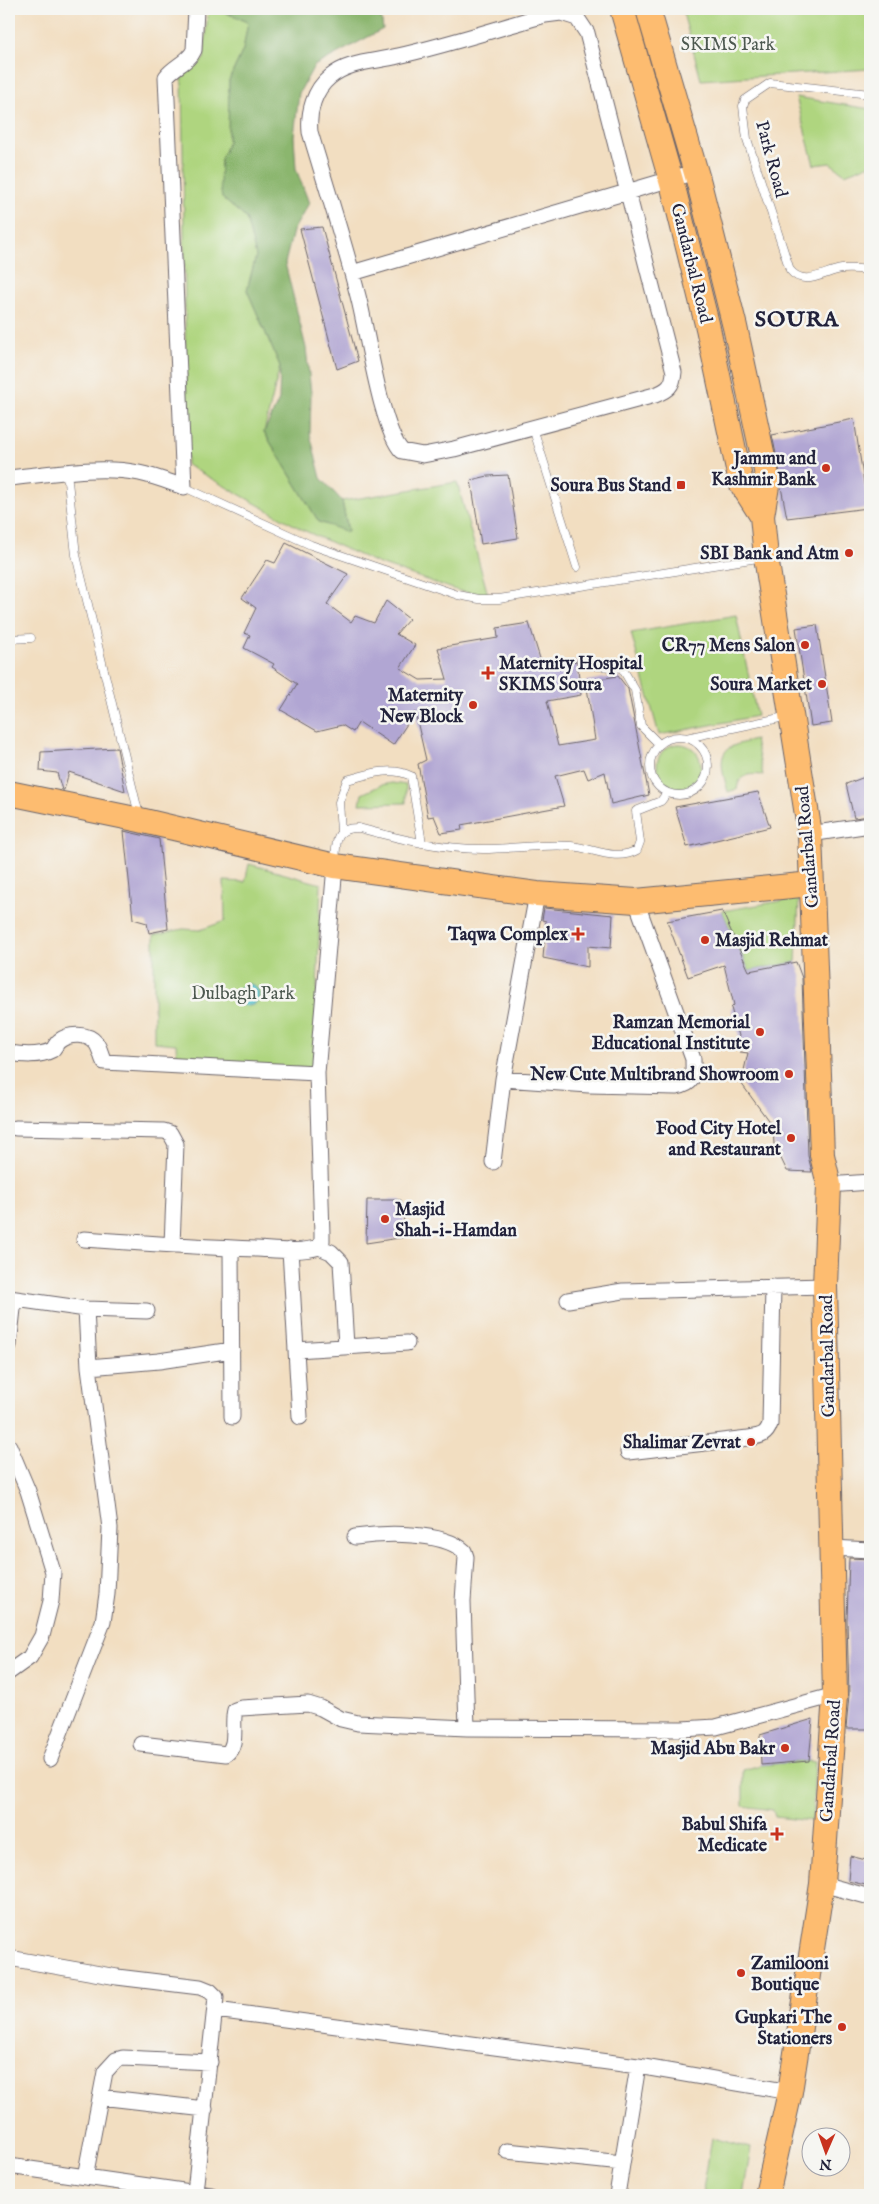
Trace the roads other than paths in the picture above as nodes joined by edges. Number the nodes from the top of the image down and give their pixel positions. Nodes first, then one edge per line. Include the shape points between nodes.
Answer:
1 (196, 9) edge
2 (622, 9) edge
3 (648, 9) edge
4 (870, 94) edge
5 (696, 172) junction
6 (671, 180) junction
7 (627, 193) junction
8 (870, 270) edge
9 (352, 273) junction
10 (533, 428) junction
11 (67, 472) junction
12 (9, 478) edge
13 (184, 486) junction
14 (762, 516) junction
15 (766, 557) junction
16 (577, 568) dead end
17 (31, 638) dead end
18 (9, 639) edge
19 (588, 665) dead end
20 (791, 716) junction
21 (686, 738) junction
22 (659, 744) junction
23 (9, 793) edge
24 (667, 793) junction
25 (140, 820) junction
26 (870, 825) edge
27 (341, 831) junction
28 (810, 834) junction
29 (422, 844) junction
30 (335, 866) junction
31 (812, 884) junction
32 (537, 894) junction
33 (636, 901) junction
34 (9, 1053) edge
35 (317, 1073) junction
36 (503, 1079) junction
37 (16, 1128) dead end
38 (494, 1162) dead end
39 (870, 1182) edge
40 (828, 1185) junction
41 (84, 1239) dead end
42 (172, 1245) junction
43 (319, 1247) junction
44 (231, 1248) junction
45 (290, 1250) junction
46 (825, 1286) junction
47 (773, 1287) junction
48 (12, 1299) edge
49 (568, 1300) dead end
50 (86, 1309) junction
51 (147, 1311) dead end
52 (407, 1342) dead end
53 (9, 1345) edge
54 (346, 1346) junction
55 (232, 1350) junction
56 (296, 1350) junction
57 (89, 1367) junction
58 (232, 1417) dead end
59 (300, 1417) dead end
60 (9, 1446) edge
61 (628, 1452) dead end
62 (355, 1537) dead end
63 (832, 1548) junction
64 (870, 1550) edge
65 (9, 1672) edge
66 (835, 1695) junction
67 (467, 1728) junction
68 (141, 1744) dead end
69 (50, 1759) dead end
70 (822, 1884) junction
71 (870, 1897) edge
72 (9, 1958) edge
73 (216, 2010) junction
74 (210, 2062) junction
75 (638, 2066) junction
76 (790, 2092) junction
77 (100, 2096) junction
78 (205, 2109) junction
79 (507, 2151) dead end
80 (622, 2163) junction
81 (9, 2166) edge
82 (85, 2177) junction
83 (196, 2192) junction
84 (211, 2195) edge
85 (617, 2195) edge
86 (767, 2195) edge

1 - 13 street via 191,57 166,77
2 - 6 main road, Gandarbal Road
3 - 5 main road, Gandarbal Road
4 - 8 lane, Park Road via 770,83 748,96 743,106 747,139 790,270 797,277 808,278 843,268
5 - 6 street
5 - 14 main road, Gandarbal Road via 735,327 768,480
6 - 7 street
6 - 14 main road, Gandarbal Road via 708,328 741,483
7 - 9 street
7 - 9 street via 587,33 577,18 561,13 545,16 398,56 354,64 338,71 320,87 308,120
7 - 10 street via 674,380 671,387 655,396
9 - 10 street via 385,414 393,438 402,451 422,454 454,449
10 - 16 lane
11 - 12 street
11 - 13 street via 140,473
11 - 25 lane via 76,555
13 - 15 lane via 312,545 458,595 479,599
14 - 15 main road, Gandarbal Road
15 - 20 main road, Gandarbal Road
17 - 18 lane
19 - 22 lane via 622,668 635,690 641,726
20 - 21 lane
20 - 28 main road, Gandarbal Road
21 - 22 lane
21 - 24 lane via 701,748 706,756 706,775 702,784 686,794
22 - 24 lane via 650,761 650,771 653,780
23 - 25 main road
24 - 29 lane via 661,801 636,811 640,842 637,850 628,855 610,855 571,846 482,849
25 - 30 main road
26 - 28 street
27 - 29 lane via 348,827 359,828
27 - 29 lane via 339,802 347,780 376,772 402,772 411,776
27 - 30 lane via 337,839
28 - 31 main road, Gandarbal Road
30 - 32 main road
30 - 35 street
31 - 33 main road
31 - 40 main road, Gandarbal Road via 822,1155
32 - 33 main road
32 - 36 street
33 - 36 street via 693,1059 692,1080 686,1086 676,1088
34 - 35 street via 45,1053 54,1049 59,1041 80,1036 97,1044 104,1062
35 - 43 street via 322,1234
36 - 38 street
37 - 42 street via 170,1133 176,1144
39 - 40 street
40 - 46 main road, Gandarbal Road
41 - 42 street
42 - 44 street
43 - 45 street
43 - 54 street via 332,1252 341,1262
44 - 45 street
44 - 55 street
45 - 56 street
46 - 47 street
46 - 63 main road, Gandarbal Road
47 - 49 street via 623,1291
47 - 61 street via 770,1424 767,1433
48 - 50 street
48 - 53 street
50 - 51 street
50 - 57 street
52 - 54 street
54 - 56 street
55 - 57 street
55 - 58 street
56 - 59 street
57 - 69 street via 110,1528 107,1594 103,1622
60 - 65 street via 28,1491 53,1572 51,1601 42,1636 30,1657
62 - 67 street via 400,1534 448,1542 464,1551
63 - 64 street
63 - 66 main road, Gandarbal Road
66 - 67 street via 716,1727 682,1730
66 - 70 main road, Gandarbal Road
67 - 68 street via 358,1723 308,1704 235,1710 234,1744 226,1754
70 - 71 street
70 - 76 main road, Gandarbal Road
72 - 73 street via 117,1977 200,1986 216,1997
73 - 74 street
73 - 75 street
74 - 77 street via 145,2058 116,2060 105,2072
74 - 78 street
75 - 76 street
75 - 80 street
76 - 86 main road, Gandarbal Road
77 - 78 street
77 - 82 street
78 - 83 street
79 - 80 street
80 - 85 street
81 - 82 street
82 - 83 street
83 - 84 street

